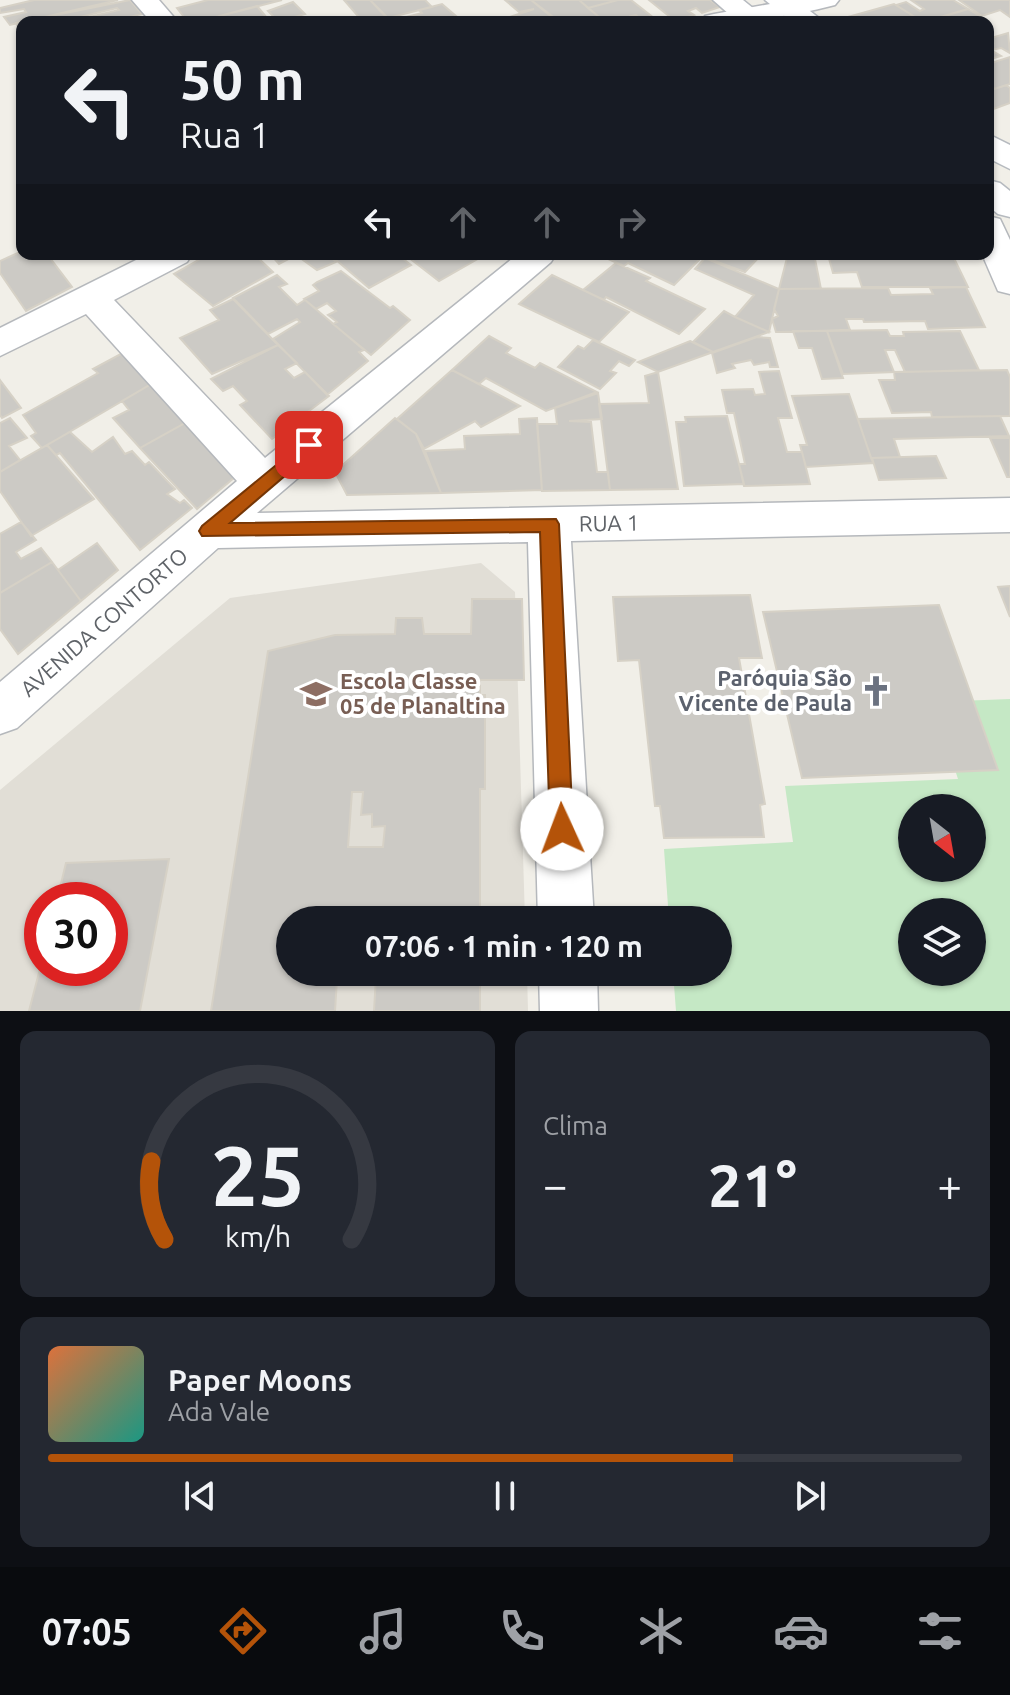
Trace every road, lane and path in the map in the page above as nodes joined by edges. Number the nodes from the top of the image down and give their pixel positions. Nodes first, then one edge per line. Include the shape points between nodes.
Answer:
1 (145, 0) edge
2 (826, 0) edge
3 (793, 11) edge
4 (742, 12) edge
5 (160, 16) edge
6 (994, 195) edge
7 (1010, 207) edge
8 (994, 242) edge
9 (164, 260) edge
10 (532, 260) edge
11 (1010, 283) edge
12 (92, 298) junction
13 (0, 343) edge
14 (263, 483) junction
15 (1010, 515) edge
16 (549, 524) junction
17 (209, 531) junction
18 (0, 712) edge
19 (565, 906) edge
20 (568, 986) edge
21 (569, 1011) edge

1 - 5 street
2 - 3 street
3 - 4 street
6 - 7 street
8 - 11 street
9 - 12 street
10 - 14 street, AVENIDA CONTORTO
12 - 13 street
12 - 14 street
14 - 17 street, AVENIDA CONTORTO
15 - 16 street, RUA 1
16 - 17 street, RUA 1
16 - 19 street
17 - 18 street, AVENIDA CONTORTO
20 - 21 street

